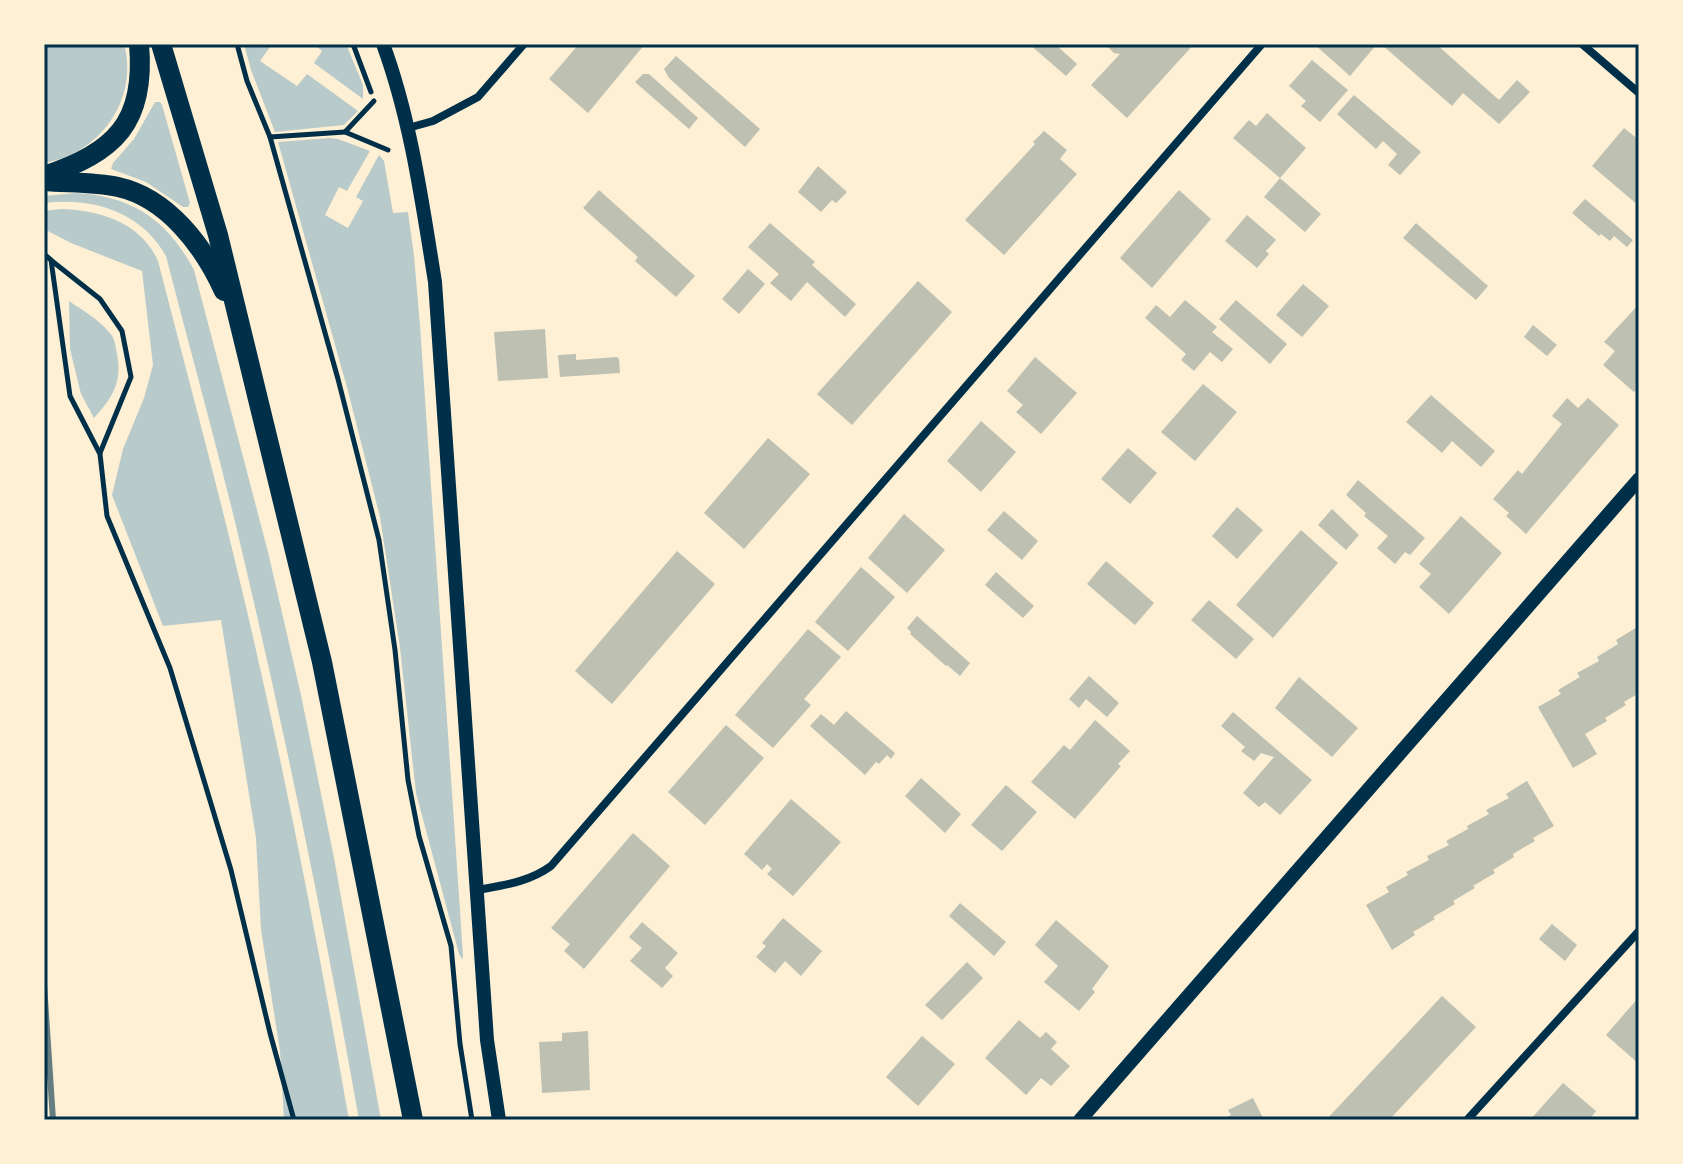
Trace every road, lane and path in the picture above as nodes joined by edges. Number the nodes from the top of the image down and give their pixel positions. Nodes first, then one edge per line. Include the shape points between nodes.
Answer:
1 (139, 44) edge
2 (161, 44) edge
3 (237, 44) edge
4 (353, 44) edge
5 (383, 44) edge
6 (524, 44) edge
7 (1262, 44) edge
8 (1582, 44) edge
9 (368, 82) dead end
10 (1639, 93) edge
11 (374, 101) dead end
12 (408, 128) junction
13 (345, 132) junction
14 (270, 137) junction
15 (388, 150) dead end
16 (44, 179) edge
17 (44, 254) edge
18 (51, 260) junction
19 (241, 329) junction
20 (100, 454) junction
21 (1639, 479) edge
22 (478, 890) junction
23 (1639, 931) edge
24 (294, 1120) edge
25 (413, 1120) edge
26 (472, 1120) edge
27 (499, 1120) edge
28 (1080, 1120) edge
29 (1467, 1120) edge

1 - 16 main road via 138,92 120,131 104,149
2 - 19 main road
3 - 14 path
4 - 9 path
5 - 12 street
6 - 12 street via 478,97
7 - 22 street via 551,866 529,879
8 - 10 street
11 - 13 path
12 - 22 street via 435,282
13 - 14 path
13 - 15 path
14 - 26 path via 379,540 412,807 451,946
16 - 19 main road via 120,187 159,206 187,231 221,284
17 - 18 path
18 - 20 path via 70,396
18 - 20 path via 100,299 122,331 131,377
19 - 25 main road via 322,662
20 - 24 path via 107,516 170,668 231,870
21 - 28 street
22 - 27 street via 487,1040
23 - 29 street

